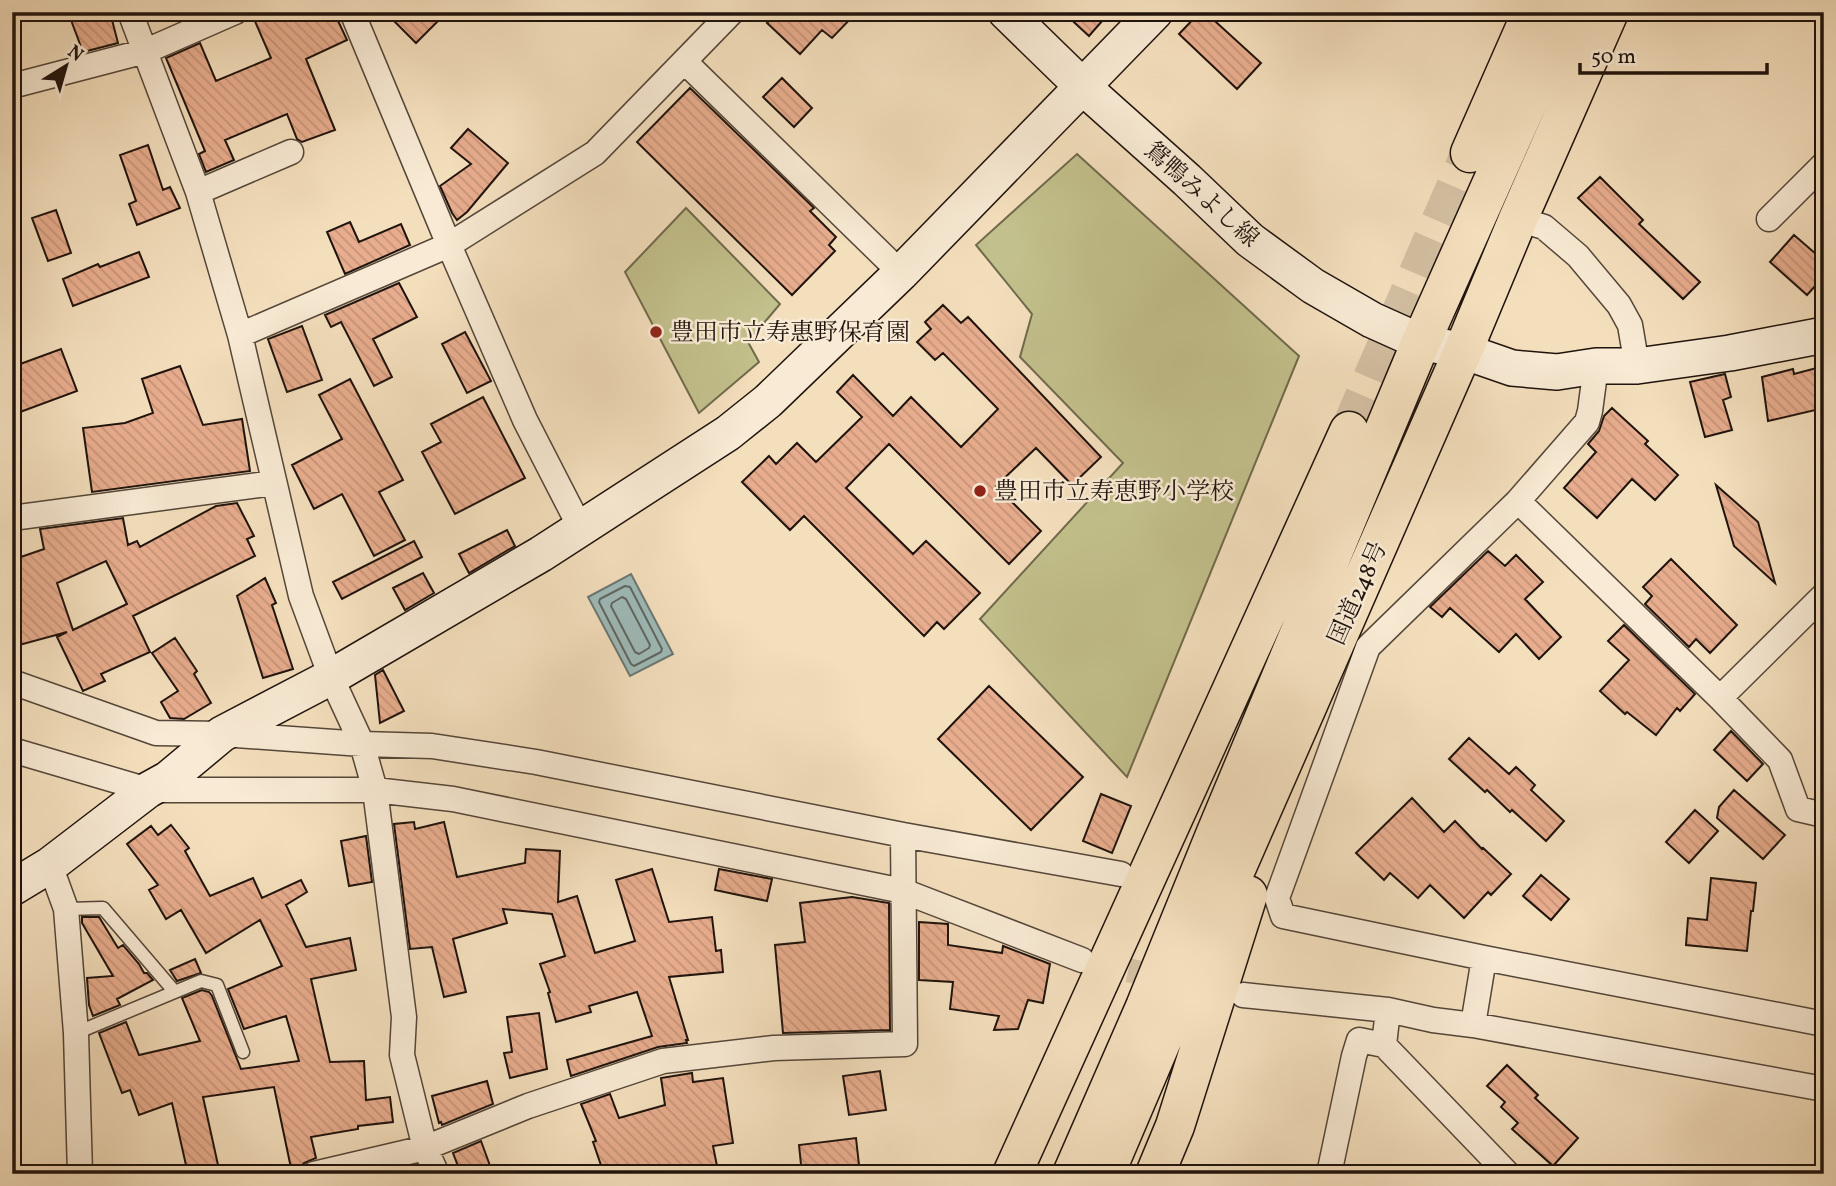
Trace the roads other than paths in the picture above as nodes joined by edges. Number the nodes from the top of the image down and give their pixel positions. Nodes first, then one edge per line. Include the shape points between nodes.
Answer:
1 (130, 12) edge
2 (235, 12) edge
3 (352, 12) edge
4 (732, 12) edge
5 (1006, 12) edge
6 (1155, 12) edge
7 (1532, 12) edge
8 (1568, 12) edge
9 (1608, 12) edge
10 (146, 51) junction
11 (685, 62) junction
12 (12, 86) edge
13 (1083, 87) junction
14 (291, 152) dead end
15 (1470, 153) tunnel mouth
16 (1824, 164) edge
17 (198, 192) junction
18 (1518, 219) junction
19 (1769, 219) dead end
20 (449, 245) junction
21 (901, 272) junction
22 (240, 335) junction
23 (1824, 335) edge
24 (1421, 342) junction
25 (1463, 351) junction
26 (1596, 366) junction
27 (1637, 366) junction
28 (1349, 432) tunnel mouth
29 (274, 483) junction
30 (1518, 501) junction
31 (12, 518) edge
32 (581, 529) junction
33 (1824, 595) edge
34 (1354, 638) junction
35 (331, 677) junction
36 (12, 682) edge
37 (1720, 698) junction
38 (222, 734) junction
39 (362, 744) junction
40 (12, 750) edge
41 (158, 785) junction
42 (375, 790) junction
43 (1824, 816) edge
44 (903, 835) junction
45 (50, 865) junction
46 (1131, 882) junction
47 (12, 888) edge
48 (903, 891) junction
49 (66, 909) junction
50 (1174, 945) junction
51 (1484, 958) junction
52 (1082, 960) tunnel mouth
53 (174, 991) junction
54 (1243, 995) dead end
55 (1388, 1010) junction
56 (1824, 1024) edge
57 (1473, 1025) junction
58 (76, 1032) junction
59 (1384, 1045) junction
60 (243, 1052) dead end
61 (1824, 1089) edge
62 (425, 1147) junction
63 (80, 1174) edge
64 (314, 1174) edge
65 (437, 1174) edge
66 (1013, 1174) edge
67 (1028, 1174) edge
68 (1072, 1174) edge
69 (1105, 1174) edge
70 (1156, 1174) edge
71 (1329, 1174) edge
72 (1508, 1174) edge

1 - 10 street
2 - 10 street
3 - 20 street
4 - 11 street
5 - 13 street, 鴛鴨みよし線
6 - 13 street
7 - 15 highway
8 - 24 highway, 国道248号
9 - 18 highway, 国道248号
10 - 12 street
10 - 17 street
11 - 20 street via 595,153
11 - 21 street
13 - 21 street
13 - 24 street, 鴛鴨みよし線 via 1250,240 1313,286
14 - 17 street
16 - 19 street
17 - 22 street
18 - 25 highway, 国道248号
18 - 27 street via 1544,227 1578,256 1619,305 1630,325
20 - 22 street
20 - 32 street via 525,420
21 - 32 street via 729,433
22 - 29 street
23 - 27 street, 鴛鴨みよし線
24 - 25 street, 鴛鴨みよし線
24 - 50 highway, 国道248号 via 1215,835
25 - 26 street, 鴛鴨みよし線 via 1512,368 1557,372
25 - 34 highway, 国道248号
26 - 27 street, 鴛鴨みよし線
26 - 30 street via 1587,422
28 - 46 highway
29 - 31 street
29 - 35 street via 301,596
30 - 34 street
30 - 37 street
32 - 35 street
33 - 37 street
34 - 50 highway, 国道248号 via 1317,684 1230,912
34 - 51 street via 1277,898 1283,916
35 - 38 street
35 - 39 street
36 - 38 street via 156,733
37 - 43 street via 1780,760 1798,809
38 - 39 street
38 - 41 street
39 - 42 street
39 - 44 street via 432,746 536,762
40 - 41 street
41 - 42 street
41 - 45 street
42 - 48 street via 453,799
42 - 62 street via 404,1017 402,1055
44 - 46 street
44 - 48 street
45 - 47 street
45 - 49 street
46 - 50 highway
48 - 52 street
48 - 62 street via 905,1044 774,1048 663,1061 528,1106
49 - 53 lane via 103,908
49 - 58 street
50 - 66 highway
50 - 67 highway via 1133,968
50 - 68 highway, 国道248号
50 - 69 highway, 国道248号
50 - 70 highway via 1175,1126
51 - 56 street
51 - 57 street
53 - 58 lane
53 - 60 lane via 201,981 217,985
54 - 55 street
55 - 57 street
55 - 59 street
57 - 61 street
58 - 63 street
59 - 71 street via 1359,1040
59 - 72 street
62 - 64 street
62 - 65 street

